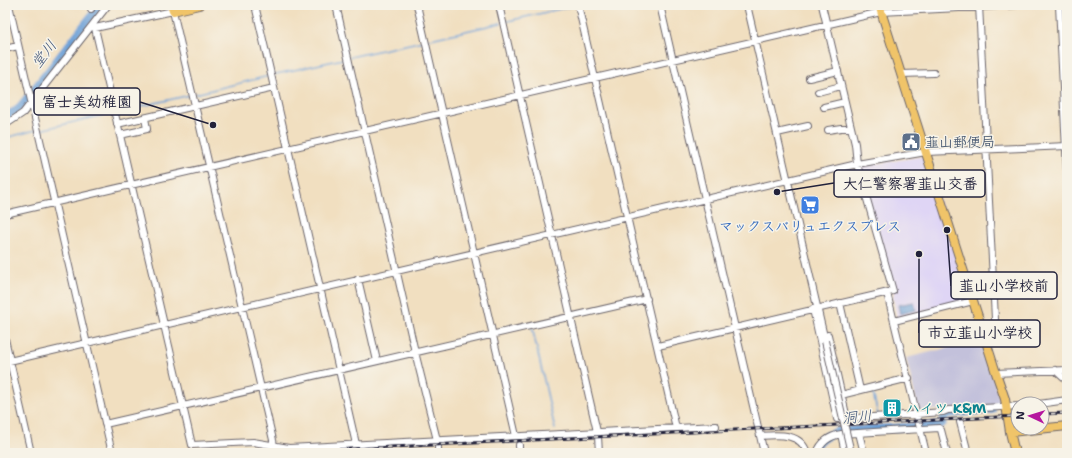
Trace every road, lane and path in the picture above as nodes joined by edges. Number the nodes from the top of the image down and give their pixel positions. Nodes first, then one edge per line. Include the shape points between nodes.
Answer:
1 (9, 5) edge
2 (108, 5) edge
3 (199, 5) edge
4 (255, 5) edge
5 (336, 5) edge
6 (417, 5) edge
7 (499, 5) edge
8 (578, 5) edge
9 (660, 5) edge
10 (747, 5) edge
11 (822, 5) edge
12 (1018, 5) edge
13 (1058, 5) edge
14 (979, 6) edge
15 (172, 8) edge
16 (880, 8) edge
17 (901, 8) edge
18 (827, 24) junction
19 (94, 26) junction
20 (756, 40) junction
21 (18, 46) junction
22 (5, 49) edge
23 (673, 60) junction
24 (838, 71) junction
25 (934, 73) dead end
26 (901, 74) junction
27 (595, 78) junction
28 (809, 78) dead end
29 (842, 86) junction
30 (274, 88) junction
31 (818, 92) dead end
32 (519, 96) junction
33 (32, 102) junction
34 (845, 102) junction
35 (194, 106) junction
36 (824, 107) dead end
37 (442, 113) junction
38 (145, 118) junction
39 (117, 124) junction
40 (5, 125) edge
41 (808, 126) dead end
42 (851, 128) junction
43 (828, 130) dead end
44 (365, 131) junction
45 (777, 133) junction
46 (120, 135) junction
47 (1066, 146) edge
48 (986, 149) junction
49 (288, 150) junction
50 (926, 152) junction
51 (857, 164) junction
52 (208, 168) junction
53 (1067, 171) edge
54 (788, 180) junction
55 (131, 185) junction
56 (705, 199) junction
57 (54, 203) junction
58 (5, 214) edge
59 (628, 217) junction
60 (551, 235) junction
61 (474, 252) junction
62 (397, 270) junction
63 (358, 279) junction
64 (320, 288) junction
65 (887, 293) junction
66 (647, 299) junction
67 (973, 301) junction
68 (840, 303) junction
69 (241, 307) junction
70 (815, 309) junction
71 (570, 316) junction
72 (995, 319) dead end
73 (894, 321) junction
74 (165, 325) junction
75 (822, 326) junction
76 (734, 327) junction
77 (492, 334) junction
78 (5, 339) edge
79 (87, 342) junction
80 (658, 346) junction
81 (415, 352) junction
82 (8, 361) edge
83 (377, 361) junction
84 (338, 370) junction
85 (1055, 370) junction
86 (1067, 370) edge
87 (996, 373) junction
88 (909, 378) junction
89 (1067, 381) edge
90 (260, 388) junction
91 (860, 390) junction
92 (841, 395) junction
93 (1067, 400) edge
94 (1050, 402) edge
95 (183, 406) junction
96 (1006, 407) junction
97 (1010, 407) edge
98 (917, 414) junction
99 (847, 419) junction
100 (960, 422) dead end
101 (105, 424) junction
102 (716, 426) dead end
103 (1067, 426) edge
104 (920, 427) junction
105 (676, 428) junction
106 (1050, 428) edge
107 (597, 432) junction
108 (1010, 432) edge
109 (859, 433) junction
110 (841, 434) junction
111 (516, 436) junction
112 (760, 436) junction
113 (1011, 436) edge
114 (437, 440) junction
115 (356, 444) junction
116 (519, 445) dead end
117 (274, 446) junction
118 (31, 453) edge
119 (112, 453) edge
120 (276, 453) edge
121 (438, 453) edge
122 (519, 453) edge
123 (599, 453) edge
124 (764, 453) edge
125 (807, 453) edge
126 (817, 453) edge
127 (845, 453) edge
128 (851, 453) edge
129 (864, 453) edge
130 (926, 453) edge
131 (947, 453) edge
132 (968, 453) edge
133 (1015, 453) edge

1 - 21 street
2 - 19 street
3 - 15 main road
4 - 30 street
5 - 44 street
6 - 37 street
7 - 32 street
8 - 27 street
9 - 23 street
10 - 20 street
11 - 18 street
12 - 14 street
13 - 47 street
14 - 17 street
14 - 48 street
15 - 19 street
15 - 35 street
16 - 17 street
16 - 18 street
16 - 26 main road
18 - 20 street
18 - 24 street
19 - 33 street
19 - 39 street
20 - 23 street
20 - 45 street
21 - 22 street
21 - 33 street
23 - 27 street
23 - 56 street
24 - 28 street
24 - 29 street
25 - 26 street
26 - 50 main road
27 - 32 street
27 - 59 street
29 - 31 street
29 - 34 street
30 - 35 street
30 - 49 street
32 - 37 street
32 - 60 street
33 - 40 street via 23,113
33 - 57 street
34 - 36 street
34 - 42 street
35 - 38 street
35 - 52 street
37 - 44 street
37 - 61 street
38 - 39 street
38 - 46 street via 147,129
39 - 46 street
41 - 45 street
42 - 43 street
42 - 51 street
44 - 49 street
44 - 62 street
45 - 54 street
46 - 55 street
47 - 48 street
47 - 53 street
48 - 50 street
48 - 72 street
49 - 52 street
49 - 64 street
50 - 51 street
50 - 67 main road
51 - 54 street
51 - 65 street via 893,291
52 - 55 street
52 - 69 street
54 - 56 street
54 - 70 street
55 - 57 street
55 - 74 street
56 - 59 street
56 - 76 street
57 - 58 street
57 - 79 street
59 - 60 street
59 - 66 street
60 - 61 street
60 - 71 street
61 - 62 street
61 - 77 street
62 - 63 street
62 - 81 street
63 - 64 street
63 - 83 street
64 - 69 street
64 - 84 street
65 - 68 street
65 - 73 street
66 - 71 street
66 - 80 street
67 - 73 street
67 - 87 main road
68 - 70 street
68 - 91 street
69 - 74 street
69 - 90 street
70 - 75 street
70 - 76 street
70 - 99 street via 837,419
71 - 77 street
71 - 107 street
73 - 88 street
74 - 79 street
74 - 95 street
75 - 92 street via 826,328
75 - 128 street, bridge
76 - 80 street
76 - 112 street
77 - 81 street
77 - 111 street
78 - 82 street
79 - 82 street
79 - 101 street
80 - 105 street
81 - 83 street
81 - 114 street
82 - 118 street
83 - 84 street
84 - 90 street
84 - 115 street
85 - 86 street
85 - 87 street
85 - 89 street
87 - 96 main road
88 - 91 street
88 - 98 street
90 - 95 street
90 - 117 street
91 - 92 street
92 - 99 street
93 - 94 street
95 - 101 street
95 - 117 street via 192,445 253,442
96 - 97 street
96 - 98 street
96 - 108 main road
98 - 99 street
98 - 104 street
100 - 132 street
101 - 119 street
102 - 105 street
103 - 106 main road
104 - 109 street
104 - 130 street
104 - 131 street via 941,429
105 - 107 street
107 - 111 street
107 - 123 street
109 - 110 street
109 - 129 street
110 - 126 street via 828,439
110 - 127 street
111 - 114 street
112 - 124 street
112 - 125 street via 792,437 804,446
113 - 133 main road
114 - 115 street
114 - 121 street
115 - 117 street via 289,448
116 - 122 street
117 - 120 street

